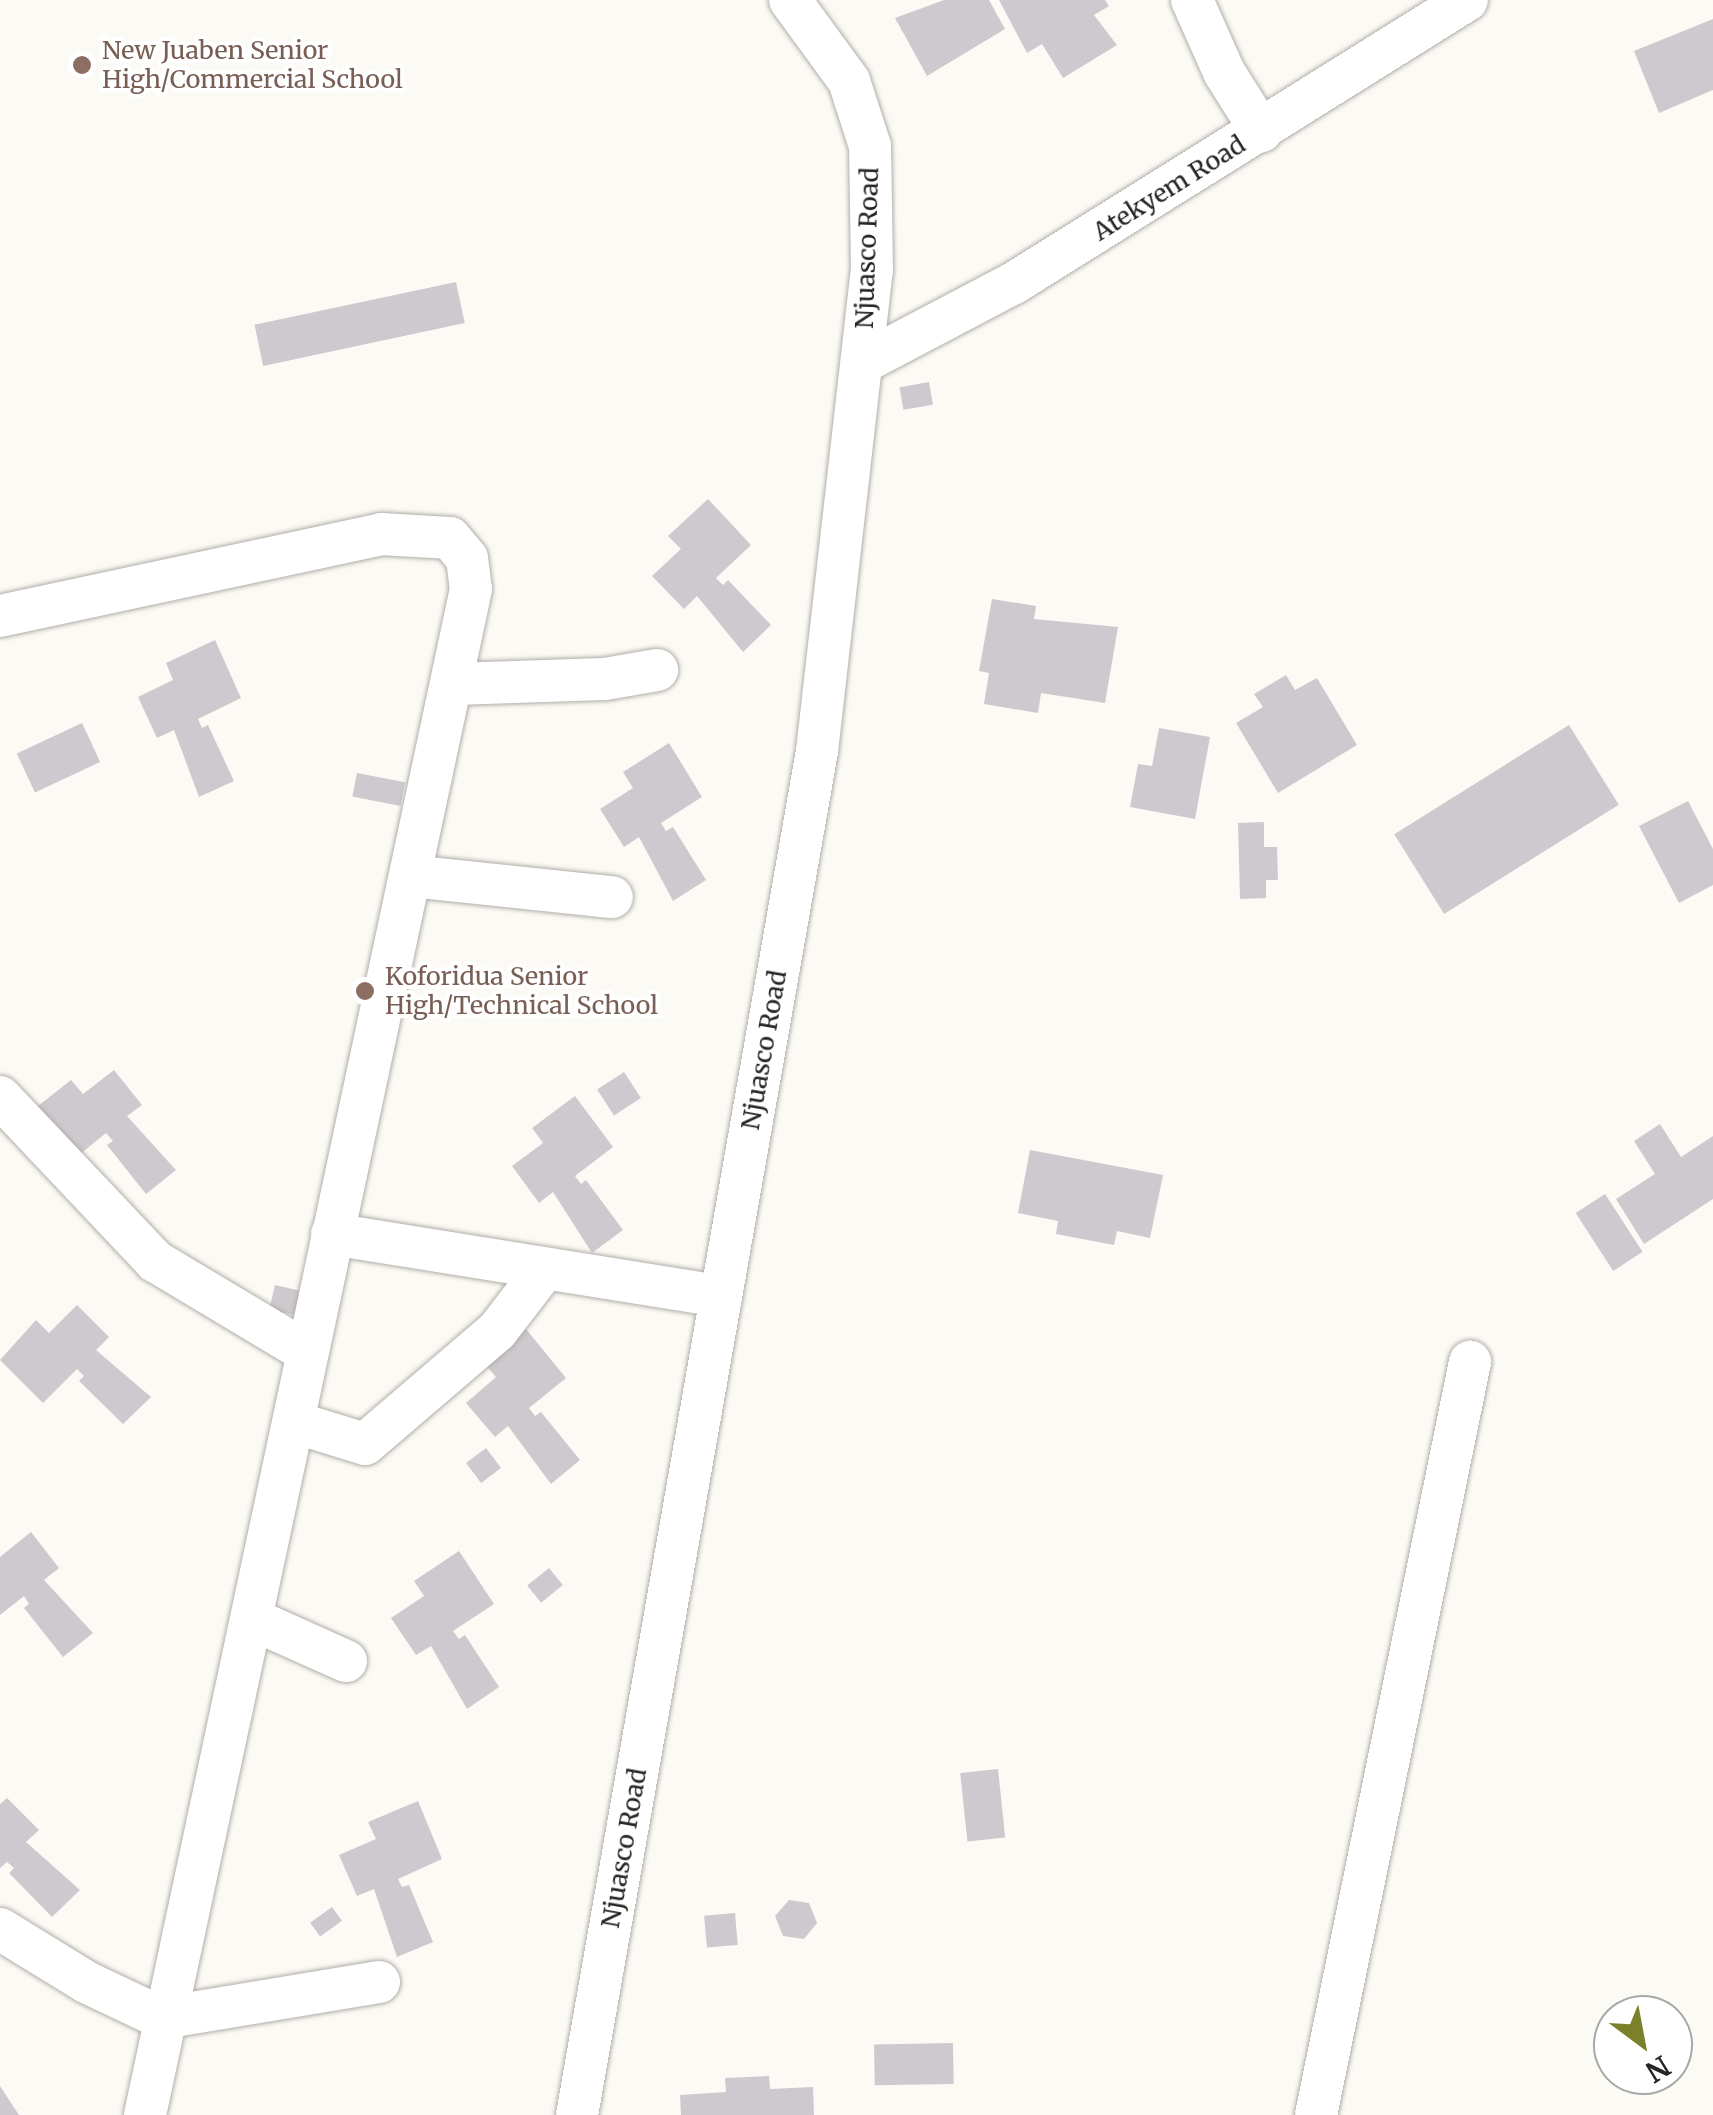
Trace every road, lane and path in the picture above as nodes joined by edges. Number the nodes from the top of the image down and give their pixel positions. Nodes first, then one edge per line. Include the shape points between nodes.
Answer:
1 (790, 0) edge
2 (1192, 0) edge
3 (1468, 0) edge
4 (1261, 131) junction
5 (862, 363) junction
6 (0, 616) edge
7 (657, 670) dead end
8 (454, 684) junction
9 (412, 876) junction
10 (612, 898) dead end
11 (0, 1097) edge
12 (332, 1234) junction
13 (544, 1270) junction
14 (721, 1296) junction
15 (308, 1352) junction
16 (1470, 1362) dead end
17 (297, 1422) junction
18 (252, 1619) junction
19 (346, 1661) dead end
20 (0, 1928) edge
21 (379, 1982) dead end
22 (162, 2018) junction
23 (145, 2115) edge
24 (577, 2115) edge
25 (1316, 2115) edge

1 - 5 street, Njuasco Road via 848,81 870,146 872,270
2 - 4 street via 1224,72
3 - 4 street, Atekyem Road
4 - 5 street, Atekyem Road via 1014,283
5 - 14 street, Njuasco Road via 817,751
6 - 8 street via 381,534 450,538 467,558 471,590
7 - 8 street via 605,679
8 - 9 street
9 - 10 street
9 - 12 street
11 - 15 street via 155,1261
12 - 13 street
12 - 15 street
13 - 14 street
13 - 17 street via 497,1331 366,1444
14 - 24 street, Njuasco Road
15 - 17 street
16 - 25 street
17 - 18 street
18 - 19 street
18 - 22 street
20 - 22 street via 86,1982
21 - 22 street
22 - 23 street

